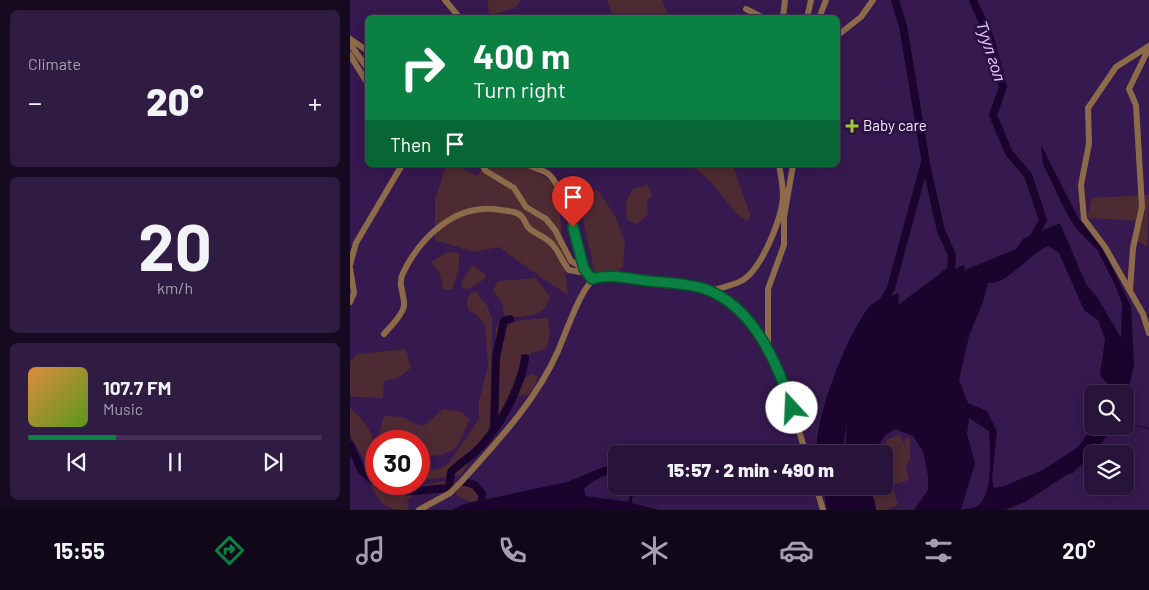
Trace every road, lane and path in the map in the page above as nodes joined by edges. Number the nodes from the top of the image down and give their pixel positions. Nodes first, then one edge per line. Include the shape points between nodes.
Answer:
1 (445, 0) edge
2 (786, 0) edge
3 (811, 0) edge
4 (826, 0) edge
5 (873, 0) edge
6 (746, 9) dead end
7 (458, 15) edge
8 (758, 15) edge
9 (784, 15) edge
10 (807, 15) edge
11 (820, 15) edge
12 (840, 33) edge
13 (350, 39) edge
14 (350, 44) edge
15 (1149, 47) edge
16 (365, 49) edge
17 (350, 54) edge
18 (365, 65) edge
19 (365, 79) edge
20 (401, 167) edge
21 (483, 167) edge
22 (533, 167) edge
23 (544, 167) edge
24 (779, 167) edge
25 (793, 167) edge
26 (548, 174) junction
27 (350, 266) edge
28 (585, 271) junction
29 (592, 279) junction
30 (1130, 291) junction
31 (710, 292) junction
32 (350, 302) edge
33 (1149, 333) edge
34 (384, 334) dead end
35 (768, 351) junction
36 (804, 445) edge
37 (819, 495) edge
38 (419, 510) edge
39 (823, 510) edge

1 - 7 street
2 - 9 street
3 - 10 street
4 - 11 street
5 - 12 street via 861,17
6 - 8 street
13 - 16 street
14 - 18 street
15 - 30 street via 1129,89 1136,105 1142,207 1133,248
15 - 30 street via 1116,67 1088,108 1089,144 1082,185 1084,219 1105,247
17 - 19 street
20 - 27 street via 356,243
21 - 28 street via 514,188 526,207 546,219 571,261
22 - 26 street
23 - 26 street
24 - 31 street via 782,202 774,233 763,257 743,280
25 - 35 street via 784,217 784,245 768,289
26 - 28 street via 567,210
27 - 32 street via 354,292
28 - 29 street
28 - 34 street via 568,270 553,245 514,212 480,207 458,213 445,221 415,252 400,284 402,311
29 - 31 street via 630,278
29 - 38 street via 550,368 532,397 450,494
30 - 33 street
31 - 35 street via 749,319
35 - 36 street via 787,394
37 - 39 street

